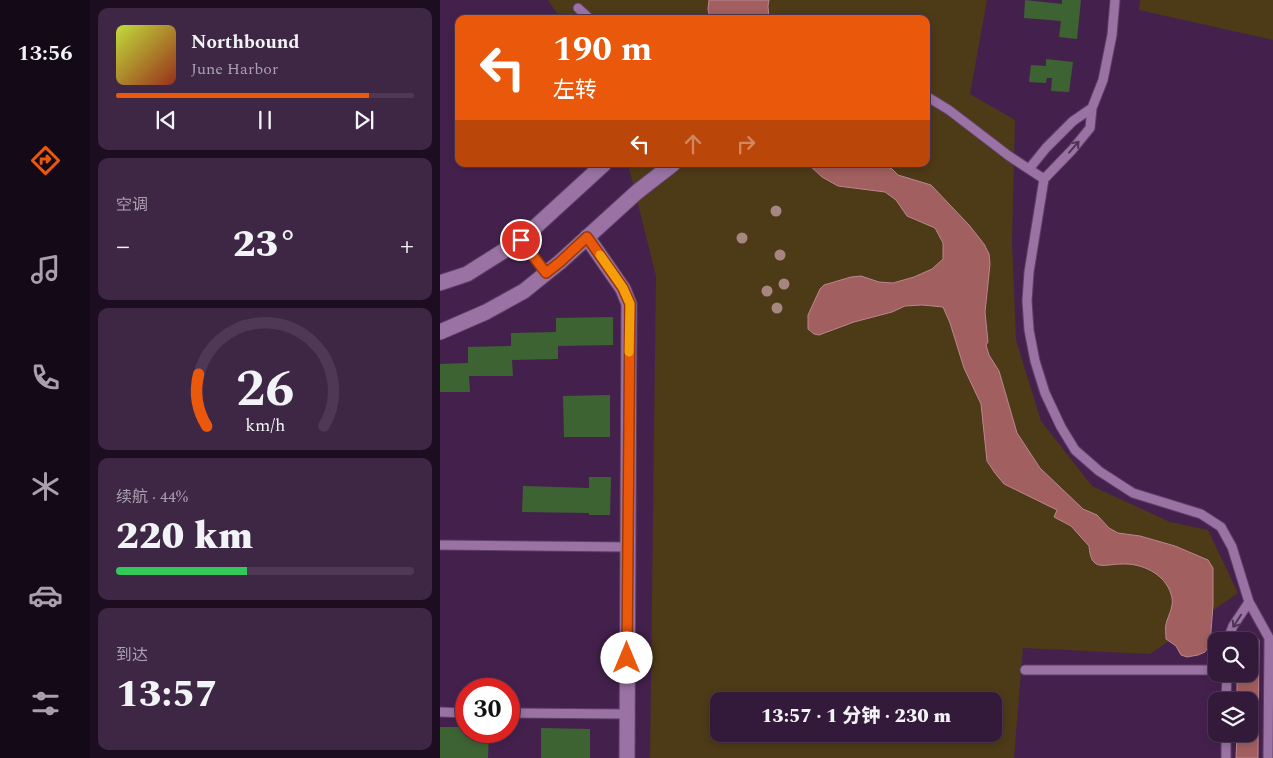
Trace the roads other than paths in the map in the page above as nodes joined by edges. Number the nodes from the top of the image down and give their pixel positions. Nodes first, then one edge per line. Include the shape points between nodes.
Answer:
1 (1115, 0) edge
2 (578, 8) dead end
3 (586, 15) edge
4 (930, 98) edge
5 (1092, 108) junction
6 (601, 167) edge
7 (669, 167) edge
8 (1029, 169) junction
9 (1044, 179) junction
10 (587, 237) junction
11 (521, 240) junction
12 (546, 273) junction
13 (440, 283) edge
14 (440, 332) edge
15 (440, 545) edge
16 (628, 546) junction
17 (1250, 602) junction
18 (1231, 632) edge
19 (1025, 670) dead end
20 (1208, 670) edge
21 (1271, 670) edge
22 (440, 712) edge
23 (455, 713) edge
24 (520, 713) edge
25 (627, 714) junction
26 (1226, 742) edge
27 (627, 758) edge
28 (1226, 758) edge
29 (1268, 758) edge

1 - 5 lane via 1103,80
2 - 3 lane
4 - 8 lane
5 - 8 lane via 1073,121
9 -> 5 lane via 1090,128
6 - 11 street
7 - 10 street
8 - 9 lane
9 - 17 lane via 1029,272 1028,330 1045,393 1061,427 1075,450 1099,472 1133,494 1201,514 1221,527 1232,547
10 - 12 street
10 - 16 street via 623,288 630,304
11 - 12 lane
11 - 13 street via 466,274
12 - 14 street via 524,291
15 - 16 lane
16 - 25 street
17 -> 18 lane
17 - 21 lane via 1269,638
19 - 20 lane
21 - 29 lane
22 - 23 lane
24 - 25 lane
25 - 27 street
26 - 28 lane

